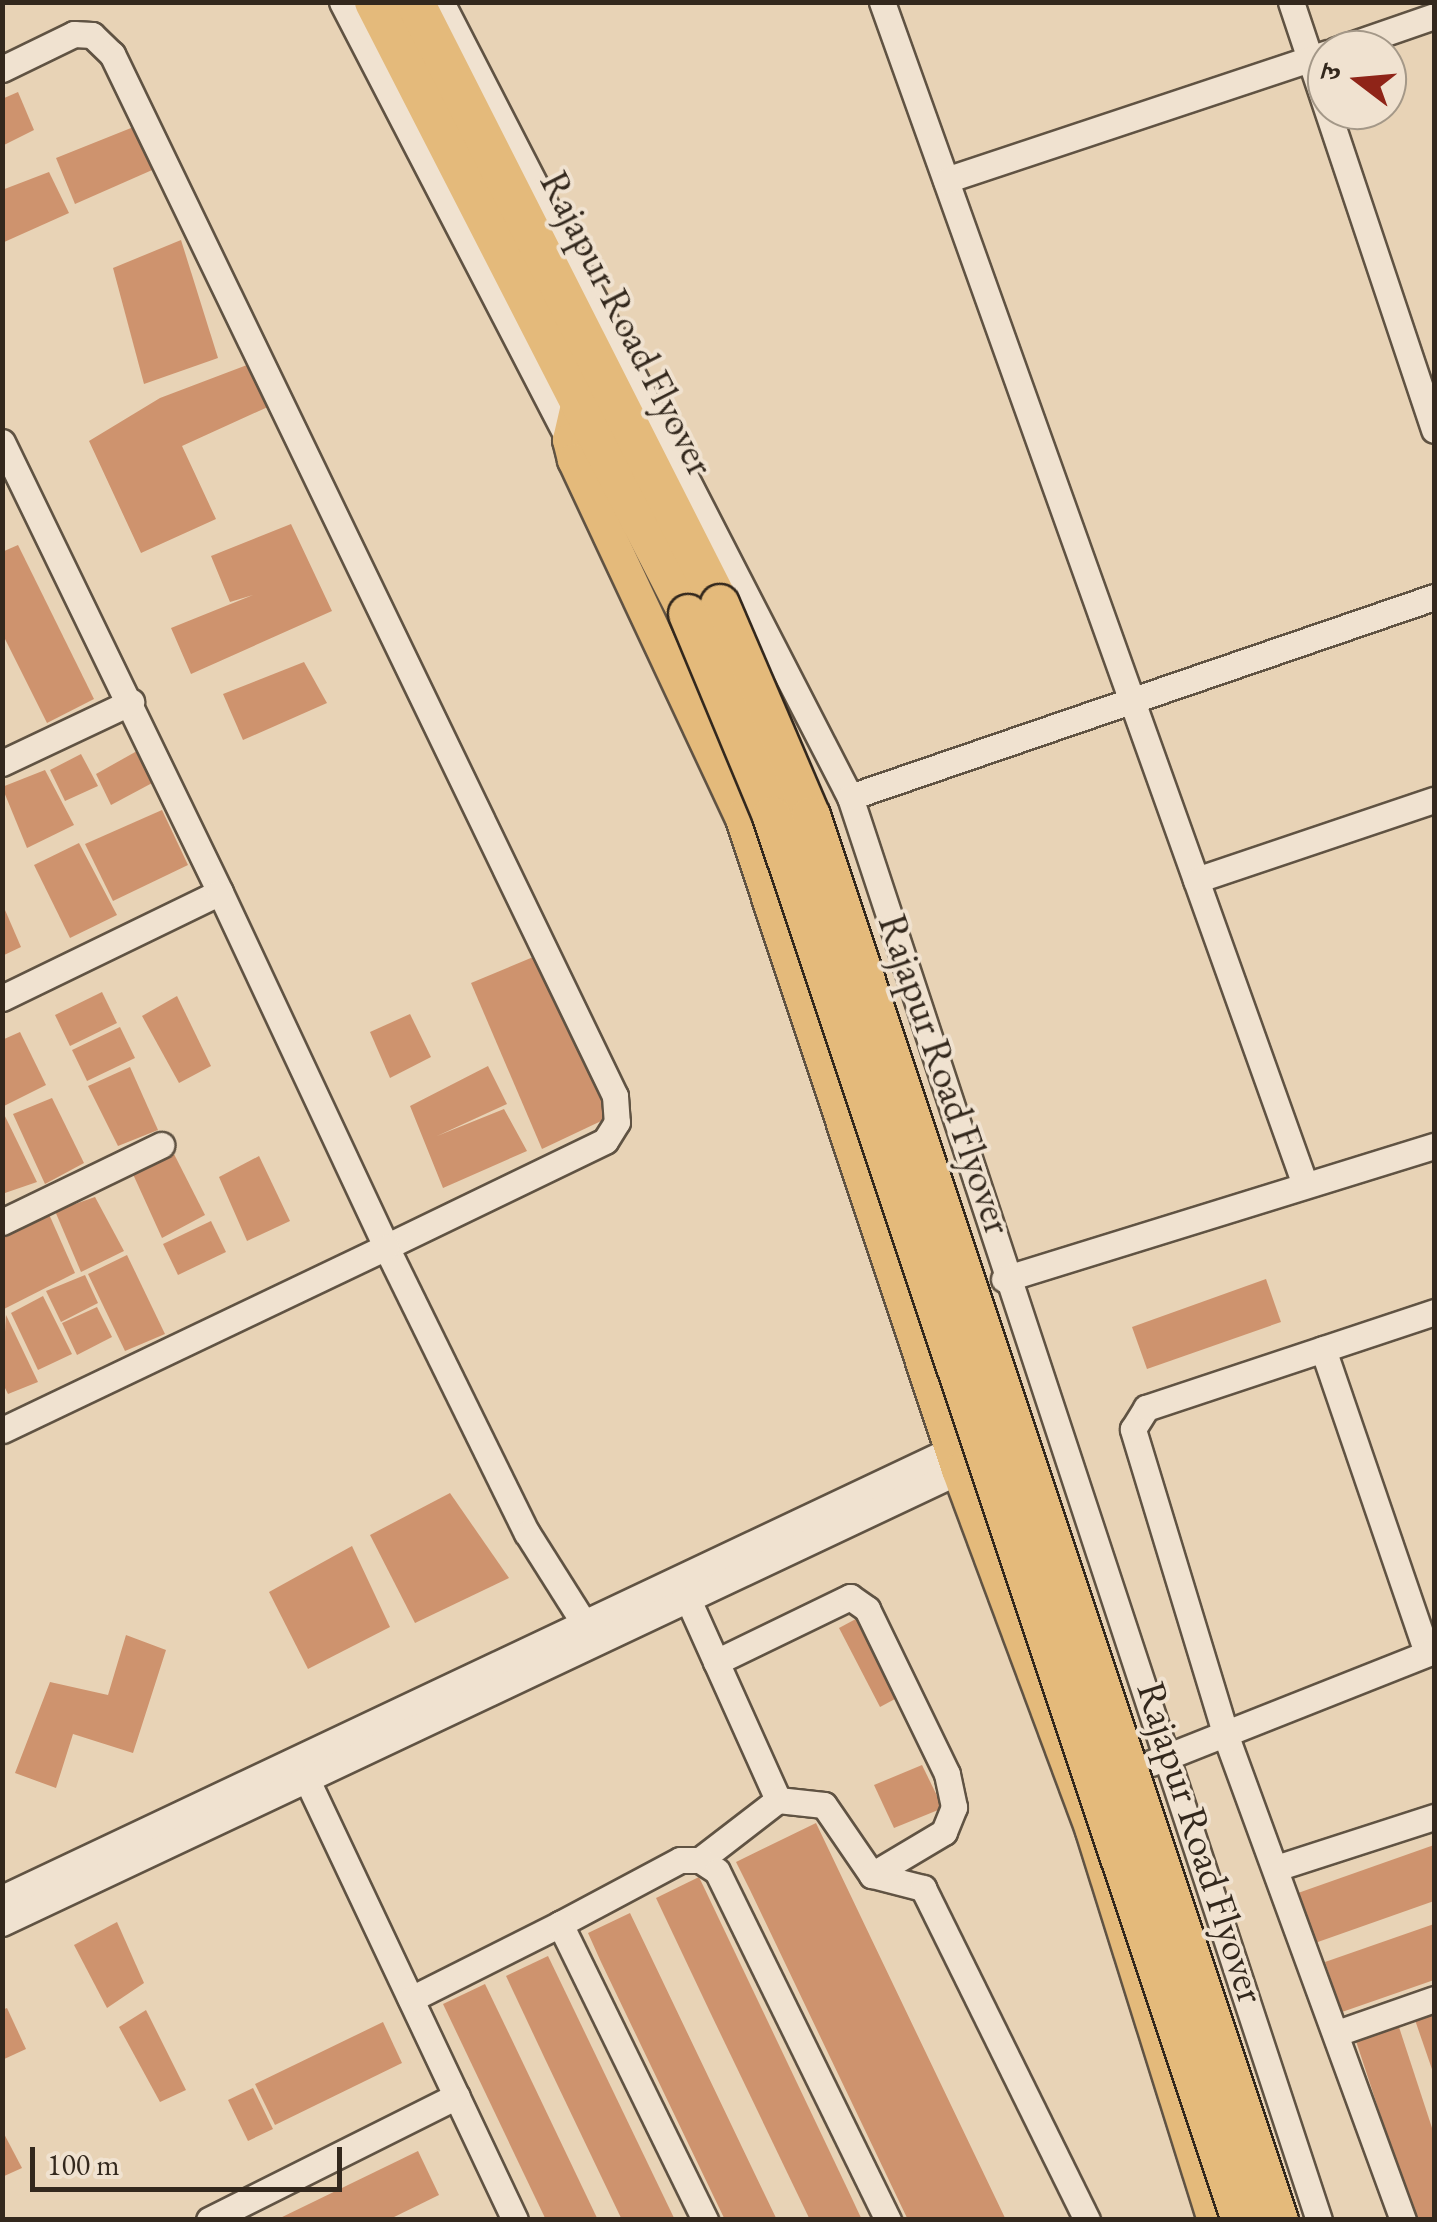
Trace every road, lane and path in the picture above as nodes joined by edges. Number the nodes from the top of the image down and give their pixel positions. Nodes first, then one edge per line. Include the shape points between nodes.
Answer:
1 (342, 2) edge
2 (374, 2) edge
3 (415, 2) edge
4 (441, 2) edge
5 (882, 2) edge
6 (1290, 2) edge
7 (1434, 16) edge
8 (1394, 30) edge
9 (1307, 35) edge
10 (1307, 60) edge
11 (2, 69) edge
12 (1341, 130) edge
13 (946, 180) junction
14 (578, 401) junction
15 (1434, 430) edge
16 (568, 440) junction
17 (2, 442) edge
18 (1434, 598) edge
19 (704, 609) junction
20 (1130, 696) junction
21 (131, 702) junction
22 (2, 764) edge
23 (850, 796) junction
24 (1434, 800) edge
25 (1196, 880) junction
26 (220, 892) junction
27 (2, 998) edge
28 (160, 1145) dead end
29 (1434, 1146) edge
30 (1305, 1185) junction
31 (2, 1222) edge
32 (386, 1247) junction
33 (1004, 1279) junction
34 (1434, 1312) edge
35 (1323, 1349) junction
36 (1051, 1420) junction
37 (2, 1430) edge
38 (961, 1457) junction
39 (686, 1595) junction
40 (582, 1620) junction
41 (1431, 1652) edge
42 (716, 1662) junction
43 (1227, 1738) junction
44 (1163, 1758) junction
45 (302, 1768) junction
46 (1076, 1790) junction
47 (778, 1800) junction
48 (1434, 1817) edge
49 (700, 1860) junction
50 (1276, 1868) junction
51 (872, 1875) junction
52 (2, 1898) edge
53 (2, 1923) edge
54 (560, 1924) junction
55 (1434, 1999) edge
56 (411, 2000) junction
57 (1340, 2032) junction
58 (456, 2096) junction
59 (209, 2220) edge
60 (515, 2220) edge
61 (705, 2220) edge
62 (888, 2220) edge
63 (1087, 2220) edge
64 (1214, 2220) edge
65 (1242, 2220) edge
66 (1279, 2220) edge
67 (1319, 2220) edge
68 (1403, 2220) edge

1 - 16 street
2 - 14 highway, Rajapur Road Flyover
3 - 19 highway, Rajapur Road Flyover
4 - 23 street
5 - 13 street
6 - 9 street
7 - 8 street
10 - 13 street
11 - 32 street via 74,34 92,35 112,54 614,1096 618,1122 604,1140
12 - 15 street
13 - 20 street
14 - 16 main road
14 - 19 highway, Rajapur Road Flyover
16 - 38 main road via 741,816
17 - 21 street
18 - 20 street
19 - 65 highway, Rajapur Road Flyover, bridge
19 - 66 highway, Rajapur Road Flyover, bridge via 811,816
20 - 23 street
20 - 25 street
21 - 22 street
21 - 26 street
23 - 33 street
24 - 25 street
25 - 30 street
26 - 27 street
26 - 32 street
28 - 31 street
29 - 30 street
30 - 33 street
32 - 37 street
32 - 40 street via 528,1533
33 - 36 street
34 - 35 street
35 - 41 street
35 - 43 street via 1146,1408 1132,1429
36 - 38 street
36 - 44 street
38 - 39 street
38 - 40 street
38 - 46 main road
39 - 42 street
39 - 45 street
40 - 45 street
41 - 43 street
42 - 47 street
42 - 51 street via 850,1597 867,1609 948,1774 954,1807 944,1832
43 - 44 street
43 - 50 street
44 - 46 street
44 - 67 street
45 - 52 street
45 - 53 street
45 - 56 street
46 - 64 main road
47 - 49 street
47 - 51 street via 824,1805
48 - 50 street
49 - 54 street via 680,1860
49 - 62 street via 717,1871
50 - 57 street
51 - 63 street via 923,1888
54 - 56 street
54 - 61 street
55 - 57 street
56 - 58 street
57 - 68 street
58 - 59 street
58 - 60 street

